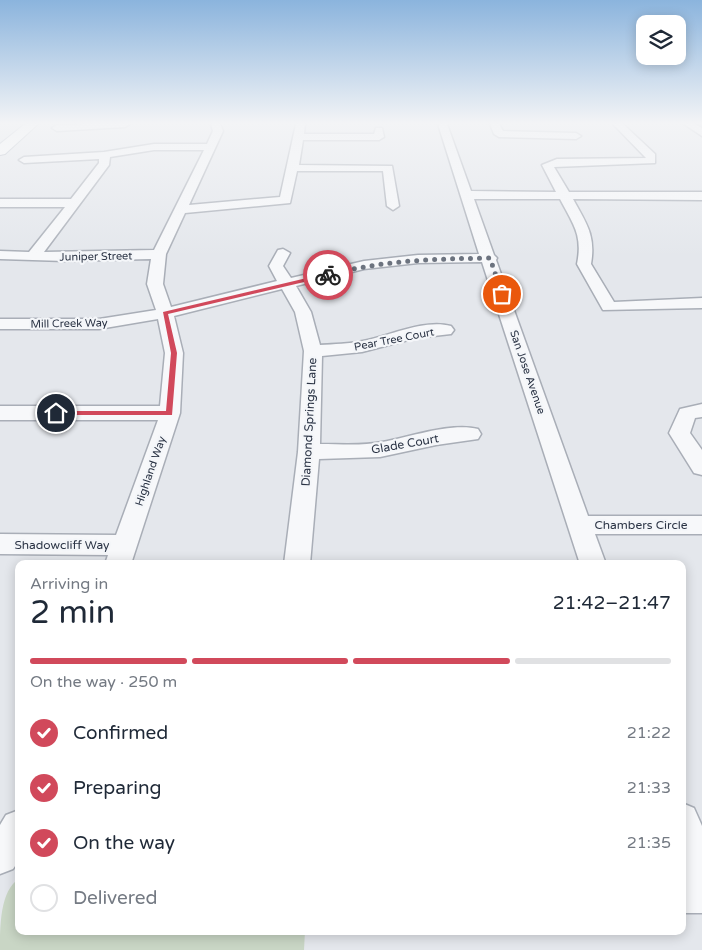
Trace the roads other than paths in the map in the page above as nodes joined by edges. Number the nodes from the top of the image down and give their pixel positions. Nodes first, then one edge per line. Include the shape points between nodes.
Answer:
1 (101, 168) edge
2 (200, 168) edge
3 (292, 168) edge
4 (388, 168) edge
5 (458, 168) edge
6 (550, 168) edge
7 (468, 195) junction
8 (562, 195) junction
9 (700, 198) edge
10 (0, 203) edge
11 (74, 203) junction
12 (393, 206) dead end
13 (179, 210) junction
14 (283, 252) dead end
15 (159, 254) junction
16 (0, 255) edge
17 (34, 255) junction
18 (490, 258) junction
19 (288, 285) junction
20 (702, 303) edge
21 (165, 313) junction
22 (0, 324) edge
23 (446, 330) dead end
24 (313, 351) junction
25 (702, 410) edge
26 (0, 413) edge
27 (170, 413) junction
28 (471, 434) dead end
29 (309, 452) junction
30 (702, 467) edge
31 (580, 525) junction
32 (702, 525) edge
33 (0, 544) edge
34 (121, 554) edge
35 (297, 560) edge
36 (592, 560) edge
37 (686, 831) edge
38 (15, 834) edge
39 (0, 856) edge
40 (702, 876) edge
41 (686, 894) edge
42 (702, 894) edge

1 - 11 street
2 - 13 street, Highland Way
3 - 13 street via 286,200
4 - 12 street
5 - 7 street, San Jose Avenue
6 - 8 street
7 - 8 street
7 - 18 street, San Jose Avenue
8 - 9 street
8 - 20 street via 586,233 584,264 609,307
10 - 11 street
11 - 17 street
13 - 15 street, Highland Way
14 - 19 street, Diamond Springs Lane via 276,266
15 - 17 street, Juniper Street
15 - 21 street, Highland Way via 155,284
16 - 17 street, Juniper Street
18 - 19 street, Mill Creek Way via 418,259 364,265
18 - 31 street, San Jose Avenue
19 - 21 street, Mill Creek Way
19 - 24 street, Diamond Springs Lane via 303,312
21 - 22 street, Mill Creek Way via 99,324
21 - 27 street, Highland Way via 174,353
23 - 24 street, Pear Tree Court via 415,333 362,347
24 - 29 street, Diamond Springs Lane
25 - 30 street via 687,414 678,433
26 - 27 street
27 - 34 street, Highland Way
28 - 29 street, Glade Court via 380,450
29 - 35 street, Diamond Springs Lane
31 - 32 street, Chambers Circle
31 - 36 street, San Jose Avenue
33 - 34 street, Shadowcliff Way
37 - 40 street
38 - 39 street
41 - 42 street

